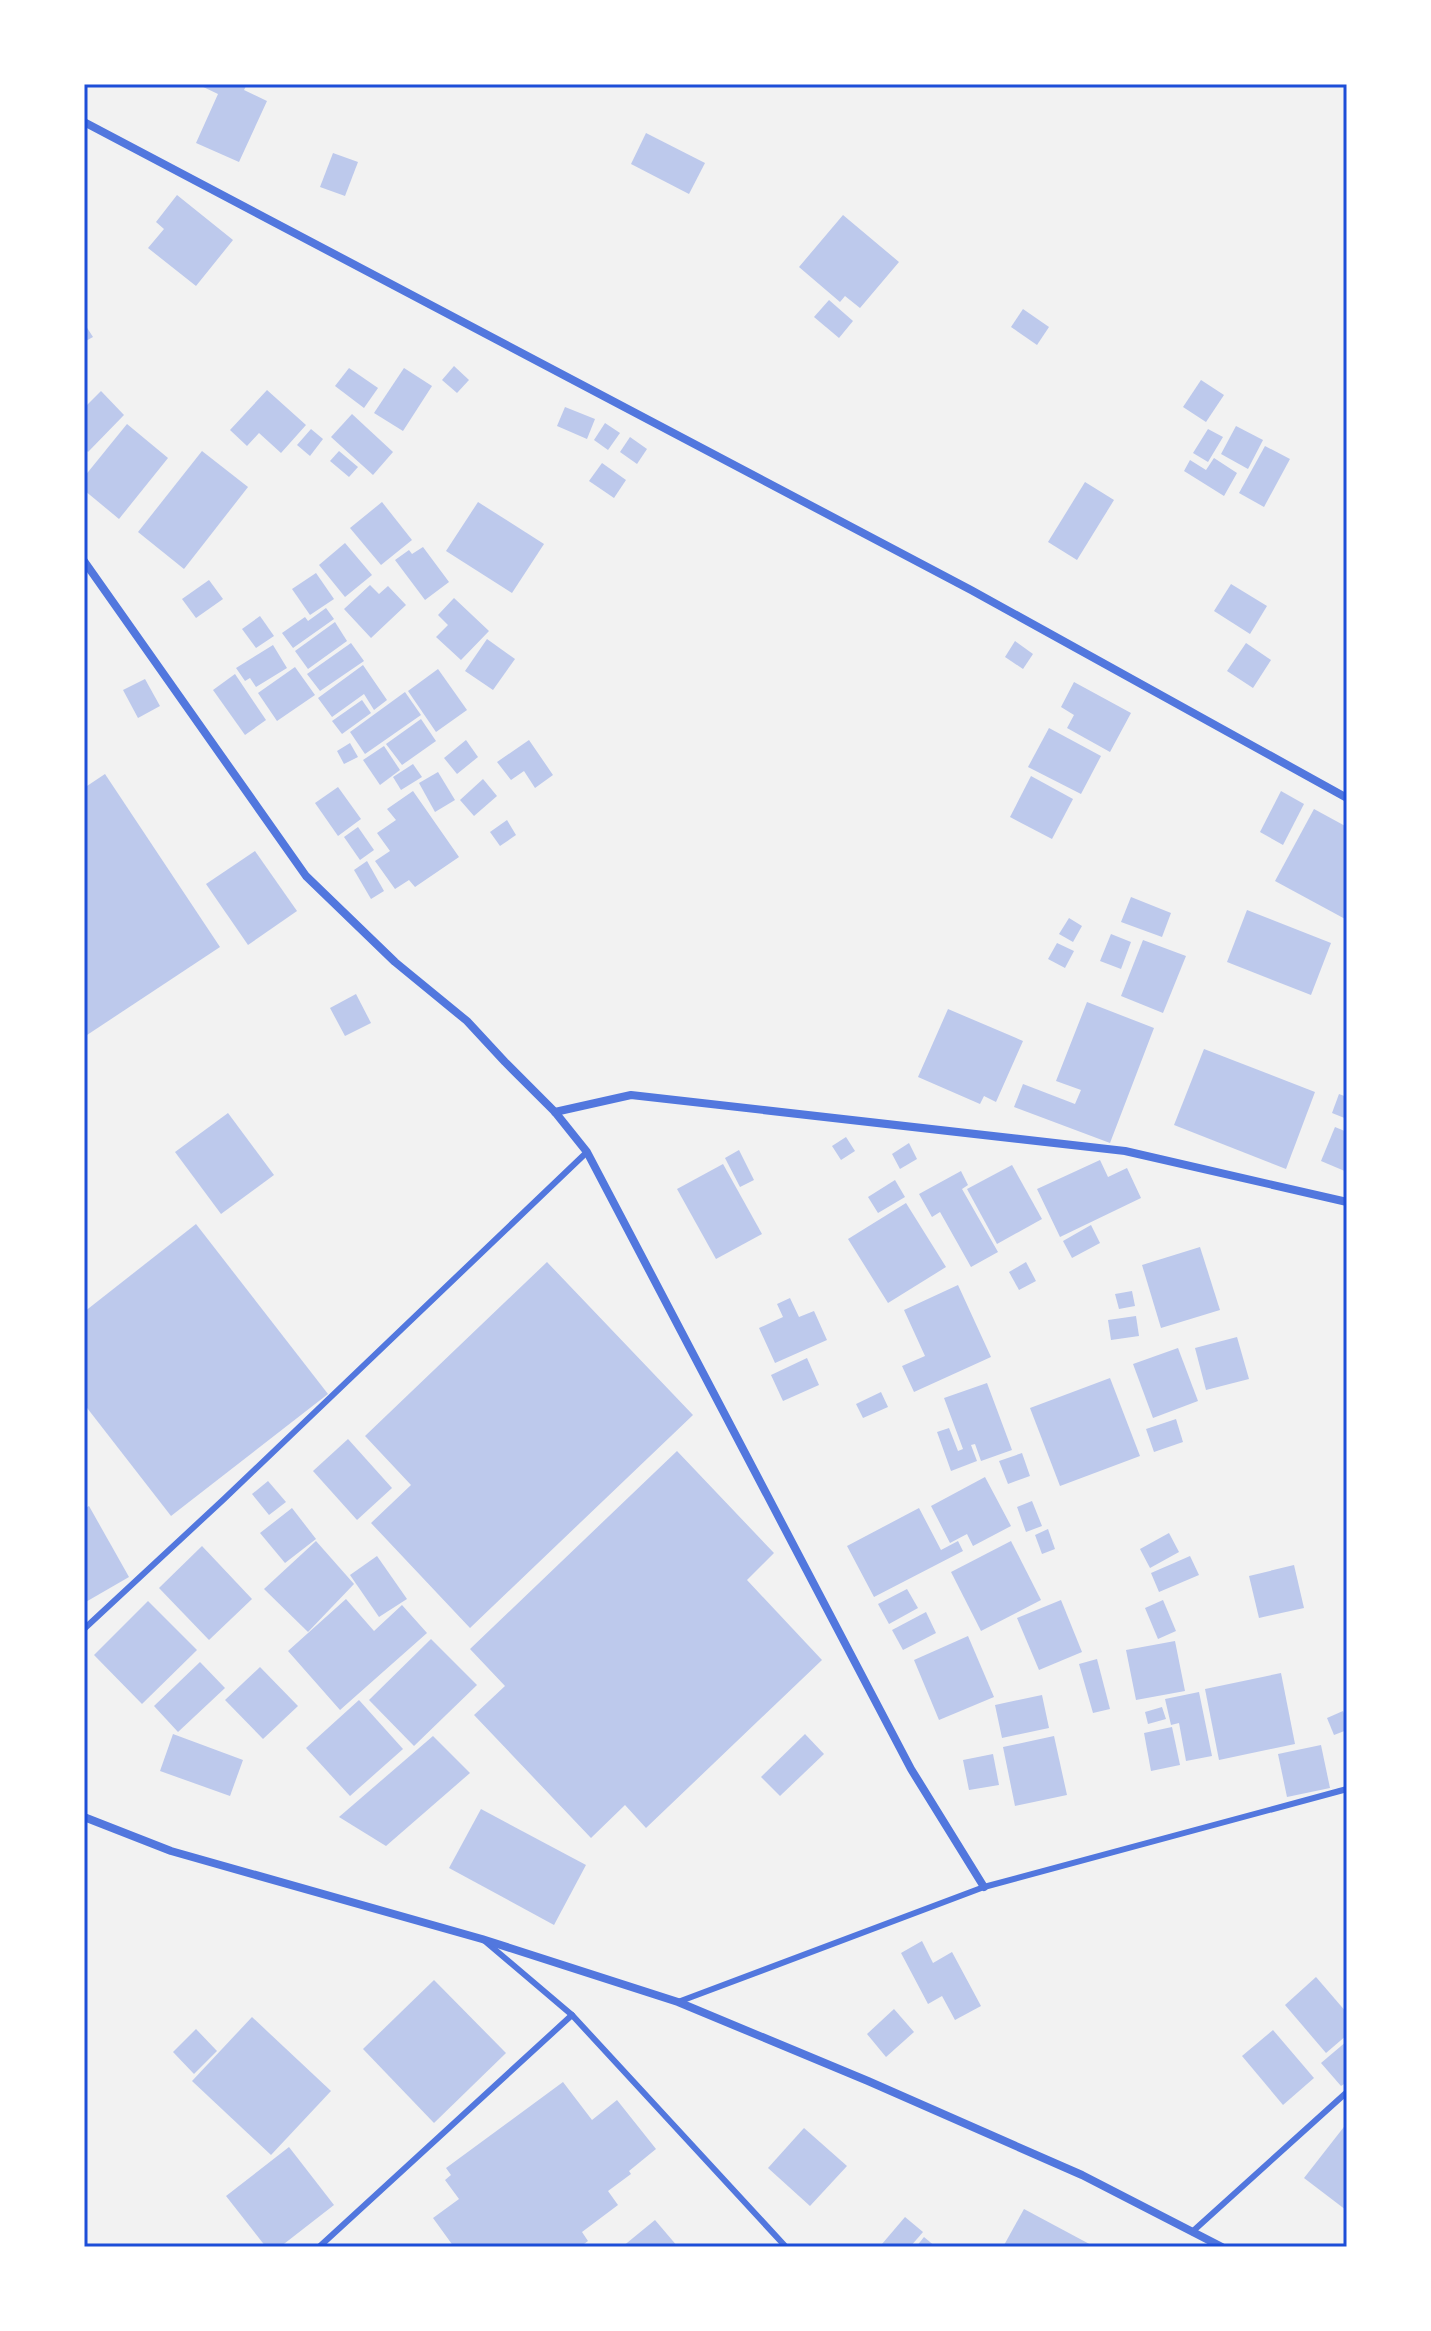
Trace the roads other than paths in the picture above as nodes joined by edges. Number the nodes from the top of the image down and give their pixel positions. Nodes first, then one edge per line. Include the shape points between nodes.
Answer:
1 (84, 122) edge
2 (84, 561) edge
3 (1347, 798) edge
4 (555, 1112) junction
5 (587, 1152) junction
6 (1347, 1202) edge
7 (84, 1629) edge
8 (1347, 1789) edge
9 (84, 1817) edge
10 (984, 1887) junction
11 (482, 1939) junction
12 (678, 2002) junction
13 (572, 2015) junction
14 (1347, 2092) edge
15 (1192, 2232) junction
16 (319, 2247) edge
17 (786, 2247) edge
18 (1222, 2247) edge

1 - 3 street via 971,590
2 - 4 street via 306,876 395,962 467,1021
4 - 5 street
4 - 6 street via 631,1095 1125,1151
5 - 7 lane
5 - 10 street via 911,1769
8 - 10 lane
9 - 11 street via 171,1851
10 - 12 lane
11 - 12 street
11 - 13 lane
12 - 15 street via 1082,2175
13 - 16 lane
13 - 17 lane
14 - 15 lane
15 - 18 street

